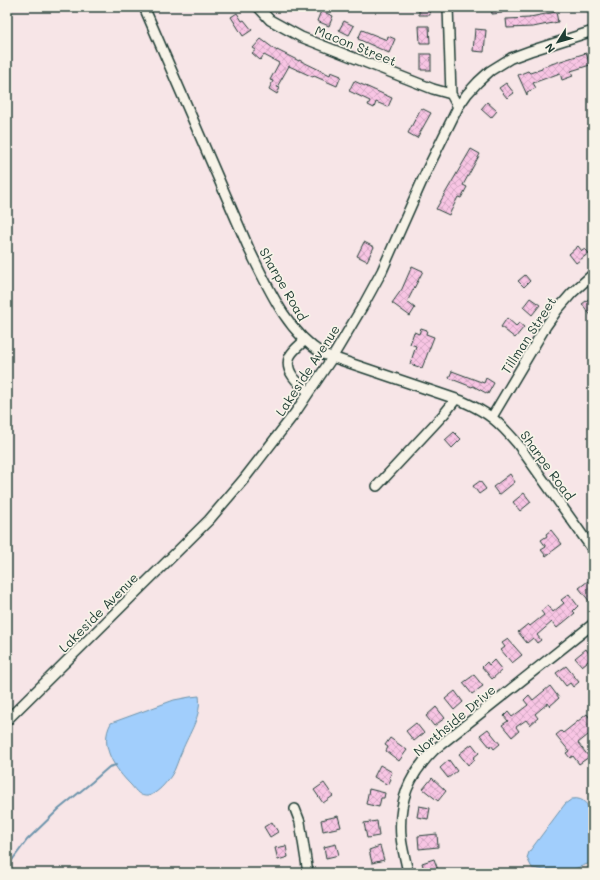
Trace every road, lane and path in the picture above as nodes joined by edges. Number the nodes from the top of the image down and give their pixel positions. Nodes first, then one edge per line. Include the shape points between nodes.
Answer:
1 (144, 7) edge
2 (258, 7) edge
3 (448, 7) edge
4 (593, 31) edge
5 (451, 94) junction
6 (458, 107) junction
7 (593, 274) edge
8 (305, 340) junction
9 (332, 358) junction
10 (309, 392) junction
11 (456, 399) junction
12 (492, 417) junction
13 (377, 486) dead end
14 (593, 550) edge
15 (593, 624) edge
16 (7, 720) edge
17 (295, 809) dead end
18 (308, 873) edge
19 (408, 873) edge

1 - 8 street, Sharpe Road via 249,249 281,309
2 - 5 street, Macon Street via 270,20 301,37
3 - 5 street
4 - 6 street, Lakeside Avenue via 511,58 478,82
5 - 6 street
6 - 9 street, Lakeside Avenue via 382,271
7 - 12 street, Tillman Street via 572,293 550,321
8 - 9 street, Sharpe Road via 317,351
8 - 10 street via 290,356 288,364 295,380
9 - 10 street, Lakeside Avenue
9 - 11 street, Sharpe Road
10 - 16 street, Lakeside Avenue via 244,479 209,520
11 - 12 street, Sharpe Road
11 - 13 street
12 - 14 street, Sharpe Road via 517,443
15 - 19 street, Northside Drive via 434,750 413,774 404,799 401,819 401,837
17 - 18 street via 300,822

